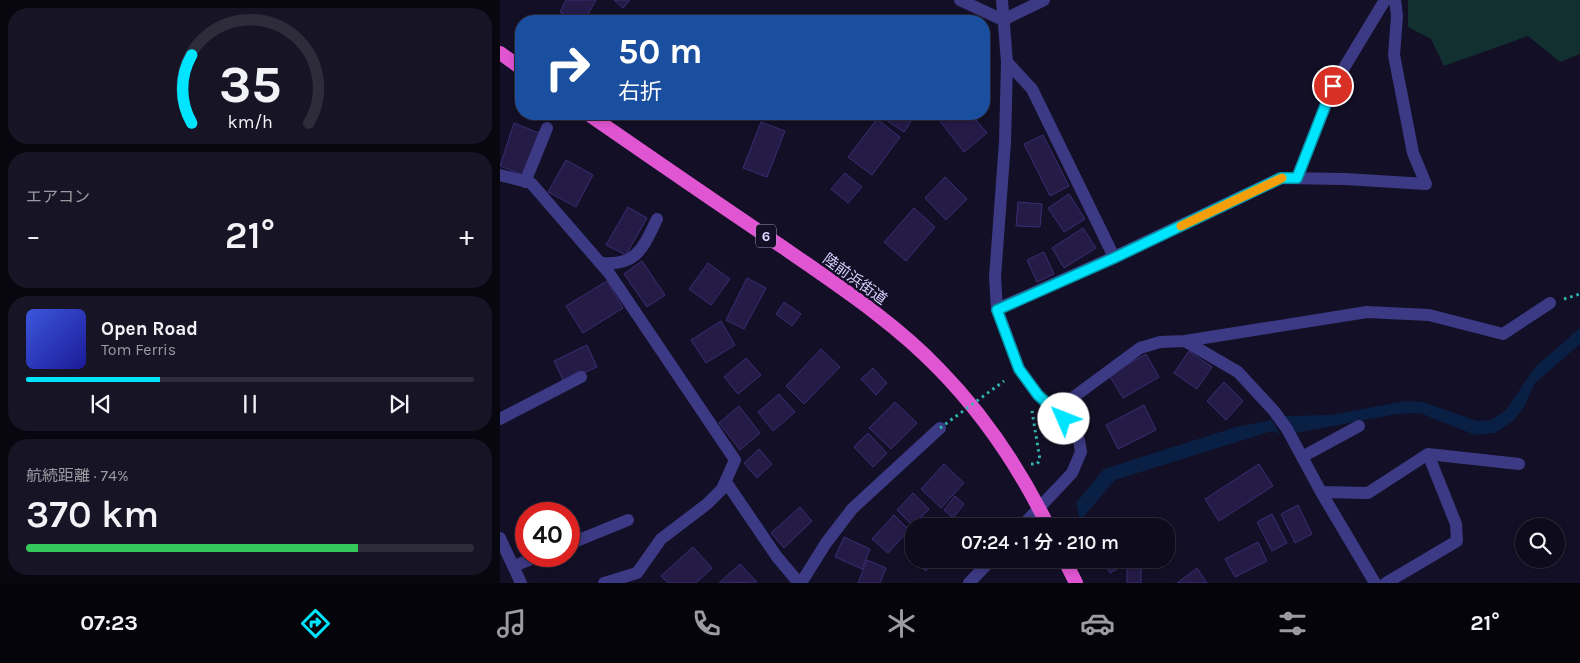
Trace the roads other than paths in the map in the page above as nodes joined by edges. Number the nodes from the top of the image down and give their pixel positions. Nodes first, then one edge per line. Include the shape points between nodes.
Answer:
1 (960, 0) edge
2 (1002, 0) edge
3 (1044, 0) edge
4 (1384, 0) edge
5 (1395, 0) edge
6 (1003, 20) junction
7 (500, 54) edge
8 (1007, 62) junction
9 (515, 64) edge
10 (597, 120) edge
11 (547, 128) dead end
12 (500, 175) edge
13 (1297, 178) junction
14 (525, 182) junction
15 (657, 219) dead end
16 (1114, 258) junction
17 (601, 263) junction
18 (1550, 303) dead end
19 (997, 310) junction
20 (1185, 341) junction
21 (581, 378) dead end
22 (1056, 410) junction
23 (500, 419) edge
24 (1359, 426) dead end
25 (940, 428) road end
26 (1428, 454) junction
27 (1302, 457) junction
28 (1519, 464) dead end
29 (726, 482) junction
30 (1321, 492) junction
31 (1039, 508) junction
32 (1030, 518) edge
33 (1044, 518) edge
34 (628, 520) dead end
35 (500, 538) edge
36 (580, 540) edge
37 (514, 566) joint
38 (983, 568) edge
39 (1068, 568) edge
40 (521, 583) edge
41 (604, 583) edge
42 (800, 583) edge
43 (969, 583) edge
44 (1076, 583) edge
45 (1375, 583) edge
46 (1386, 583) edge

1 - 6 street
2 - 6 street
3 - 6 street
4 - 13 street via 1333,86
5 - 13 street via 1394,55 1413,153 1426,184
6 - 8 street
7 - 9 highway
8 - 16 street via 1032,89
8 - 19 street via 995,277
10 - 31 highway, 陸前浜街道 / 6 via 892,327 938,368 973,407
11 - 14 street
12 - 14 street
13 - 16 street via 1281,178
14 - 17 street via 531,183
15 - 17 street via 636,256 624,262
16 - 19 street
17 - 29 street via 735,460
18 - 20 street via 1503,334 1429,315 1367,312
19 - 22 street via 1019,369 1038,395
20 - 22 street via 1160,342 1140,348
20 - 27 street via 1238,372 1274,411
21 - 23 street
22 - 31 street via 1072,427 1081,452 1072,473
24 - 27 street
25 - 42 street via 852,509
26 - 28 street
26 - 30 street via 1368,493
26 - 46 street via 1456,524 1457,541
27 - 30 street
29 - 41 street via 708,504 661,539 637,573
29 - 42 street via 777,557
30 - 45 street
31 - 32 street
31 - 33 highway, 陸前浜街道 / 6
34 - 36 street
35 - 37 street
37 - 40 street
38 - 43 street
39 - 44 highway

